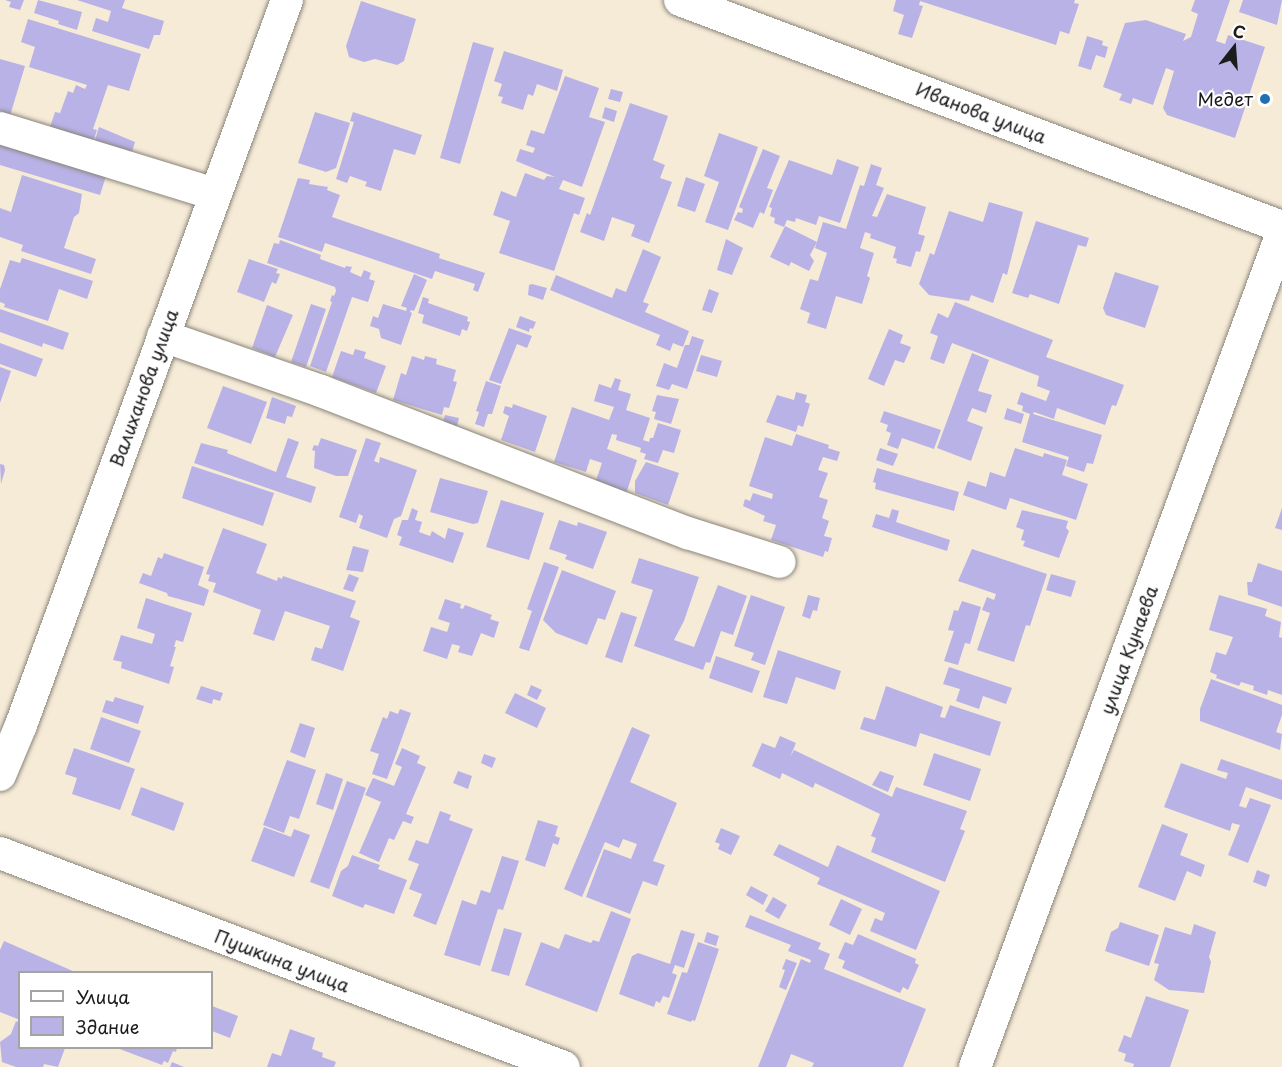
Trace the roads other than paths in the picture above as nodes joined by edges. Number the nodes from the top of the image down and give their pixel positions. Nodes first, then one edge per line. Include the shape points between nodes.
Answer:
1 (287, 0) edge
2 (680, 0) edge
3 (0, 128) edge
4 (215, 194) junction
5 (1282, 227) edge
6 (1282, 233) edge
7 (163, 336) junction
8 (780, 562) dead end
9 (0, 775) edge
10 (0, 853) edge
11 (564, 1067) edge
12 (975, 1067) edge

1 - 4 street, Валиханова улица
2 - 5 street, Иванова улица
3 - 4 street
4 - 7 street, Валиханова улица
6 - 12 street, улица Кунаева
7 - 8 street via 321,391 688,533
7 - 9 street, Валиханова улица
10 - 11 street, Пушкина улица

